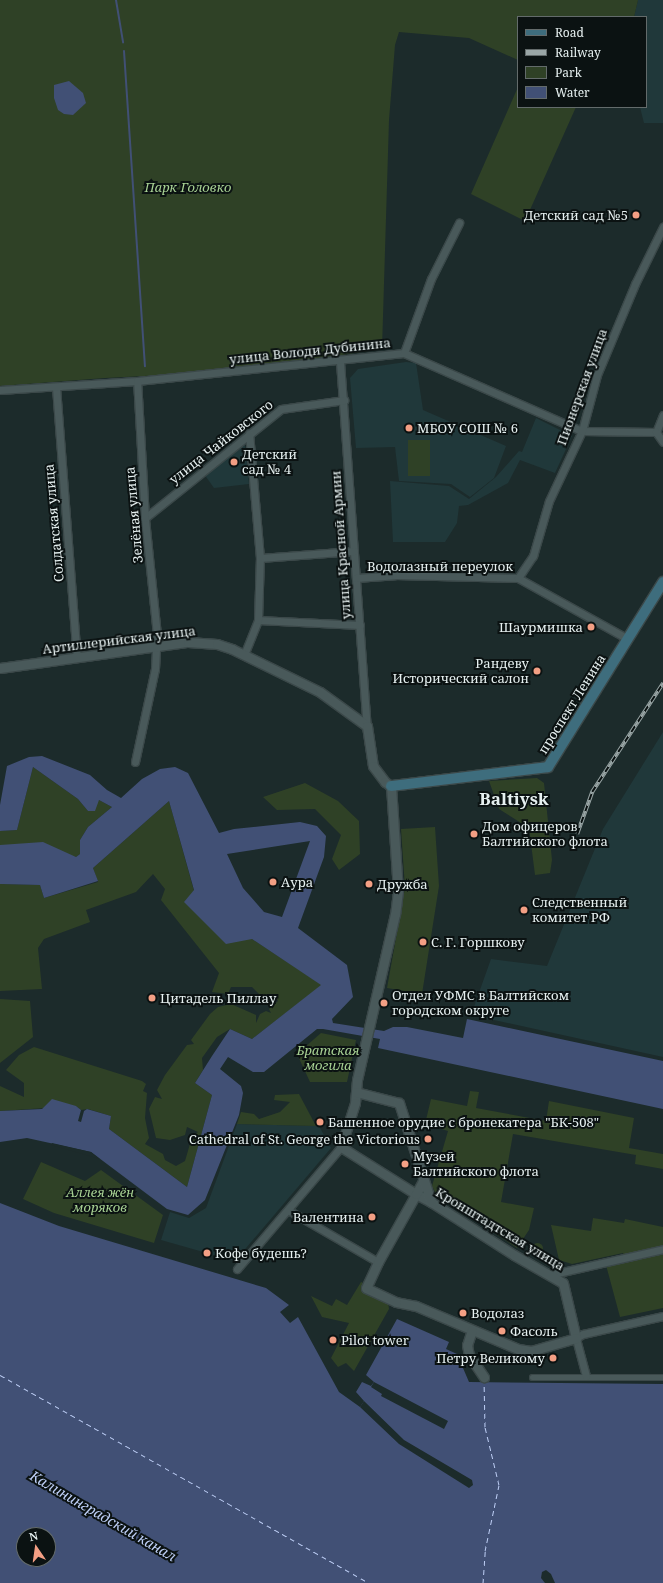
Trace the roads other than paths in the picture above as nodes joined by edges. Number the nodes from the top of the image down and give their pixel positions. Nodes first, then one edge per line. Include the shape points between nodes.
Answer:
1 (459, 223) dead end
2 (663, 227) edge
3 (404, 353) junction
4 (340, 362) junction
5 (136, 381) junction
6 (56, 387) junction
7 (0, 390) edge
8 (344, 400) junction
9 (663, 415) edge
10 (582, 432) junction
11 (656, 432) junction
12 (248, 433) junction
13 (663, 442) edge
14 (145, 518) junction
15 (354, 552) junction
16 (260, 558) junction
17 (356, 578) junction
18 (518, 578) junction
19 (663, 582) edge
20 (258, 620) junction
21 (360, 625) junction
22 (628, 639) junction
23 (156, 646) junction
24 (244, 654) junction
25 (77, 657) junction
26 (0, 668) edge
27 (367, 726) junction
28 (135, 762) dead end
29 (392, 786) junction
30 (356, 1092) junction
31 (341, 1147) junction
32 (423, 1181) junction
33 (416, 1194) junction
34 (431, 1202) junction
35 (288, 1210) junction
36 (663, 1249) edge
37 (378, 1262) junction
38 (237, 1269) dead end
39 (549, 1275) junction
40 (663, 1316) edge
41 (472, 1330) junction
42 (576, 1338) junction
43 (586, 1376) junction
44 (532, 1377) dead end
45 (663, 1377) edge
46 (484, 1378) dead end

1 - 3 street via 431,279
2 - 10 street, Пионерская улица via 635,284 597,375
3 - 4 street, улица Володи Дубинина
3 - 10 street, улица Володи Дубинина
4 - 5 street, улица Володи Дубинина
4 - 8 street, улица Красной Армии
5 - 6 street, улица Володи Дубинина
5 - 14 street, Зелёная улица
6 - 7 street, улица Володи Дубинина
6 - 25 street, Солдатская улица
8 - 12 street, улица Чайковского via 281,409
8 - 15 street, улица Красной Армии
9 - 11 street
10 - 11 street, улица Володи Дубинина
10 - 18 street, Пионерская улица via 549,501 533,556
11 - 13 street
12 - 14 street, улица Чайковского
12 - 16 street
14 - 23 street, Зелёная улица
15 - 16 street
15 - 17 street, улица Красной Армии
16 - 20 street
17 - 18 street, Водолазный переулок via 395,575
17 - 21 street, улица Красной Армии
18 - 22 street, Водолазный переулок
19 - 22 main road, проспект Ленина
20 - 21 street
20 - 24 street
21 - 27 street, улица Красной Армии
22 - 29 main road, проспект Ленина via 548,767
23 - 24 street, Артиллерийская улица via 188,642 210,644
23 - 25 street, Артиллерийская улица
23 - 28 street, Зелёная улица via 156,668
24 - 27 street, Артиллерийская улица via 320,692
25 - 26 street, Артиллерийская улица
27 - 29 street via 374,766 385,782
29 - 30 street via 397,902
30 - 31 street
30 - 32 street via 399,1104
31 - 33 street, Кронштадтская улица
31 - 35 street
32 - 33 street
32 - 34 street
33 - 34 street, Кронштадтская улица
33 - 37 street
34 - 39 street, Кронштадтская улица
35 - 37 street
35 - 38 street
36 - 39 street
37 - 41 street via 366,1288
39 - 42 street, Кронштадтская улица via 563,1283
40 - 42 street via 583,1334
41 - 42 street via 518,1349 531,1351
41 - 46 street via 467,1345 469,1355
42 - 43 street
43 - 44 street
43 - 45 street

